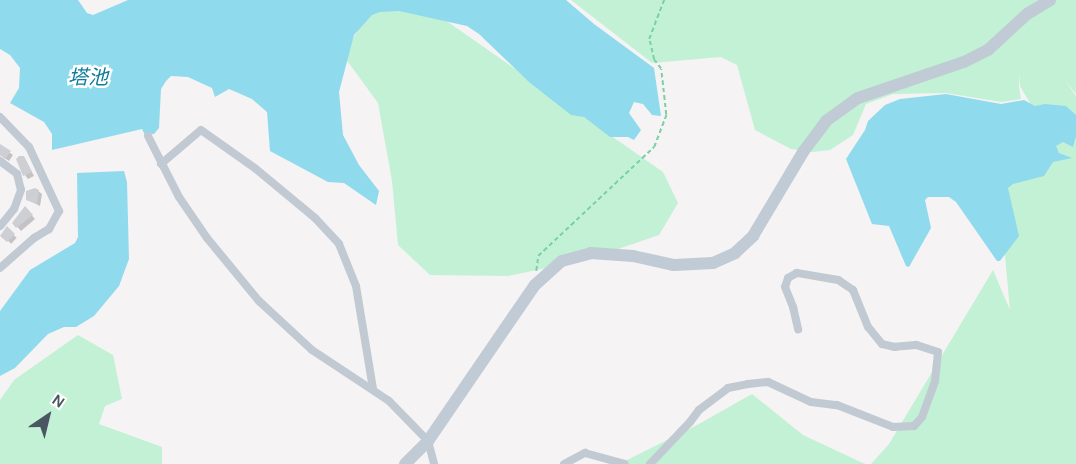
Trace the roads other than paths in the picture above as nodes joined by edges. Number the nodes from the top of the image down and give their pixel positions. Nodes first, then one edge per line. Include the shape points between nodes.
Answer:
1 (1050, 0) edge
2 (0, 117) edge
3 (148, 136) dead end
4 (0, 161) edge
5 (161, 164) junction
6 (0, 226) edge
7 (0, 268) edge
8 (798, 329) dead end
9 (373, 389) junction
10 (428, 441) junction
11 (405, 464) edge
12 (434, 464) edge
13 (564, 464) edge
14 (625, 464) edge
15 (650, 464) edge

1 - 10 street via 973,58 858,98 826,121 802,152 753,236 735,253 713,263 674,265 633,256 591,253 562,261 535,285
2 - 7 street via 29,147 59,211 50,229
3 - 5 street
4 - 6 street via 17,174 21,189 14,209
5 - 9 street via 207,238 259,301 312,350
5 - 9 street via 201,130 315,218 339,244 356,286
8 - 15 street via 785,287 788,278 797,273 838,280 853,290 868,327 882,344 916,345 938,352 935,381 922,417 914,426 893,427 837,405 811,402 768,382 748,384 728,388 699,410
9 - 10 street
10 - 11 street
10 - 12 street
13 - 14 street via 585,453

